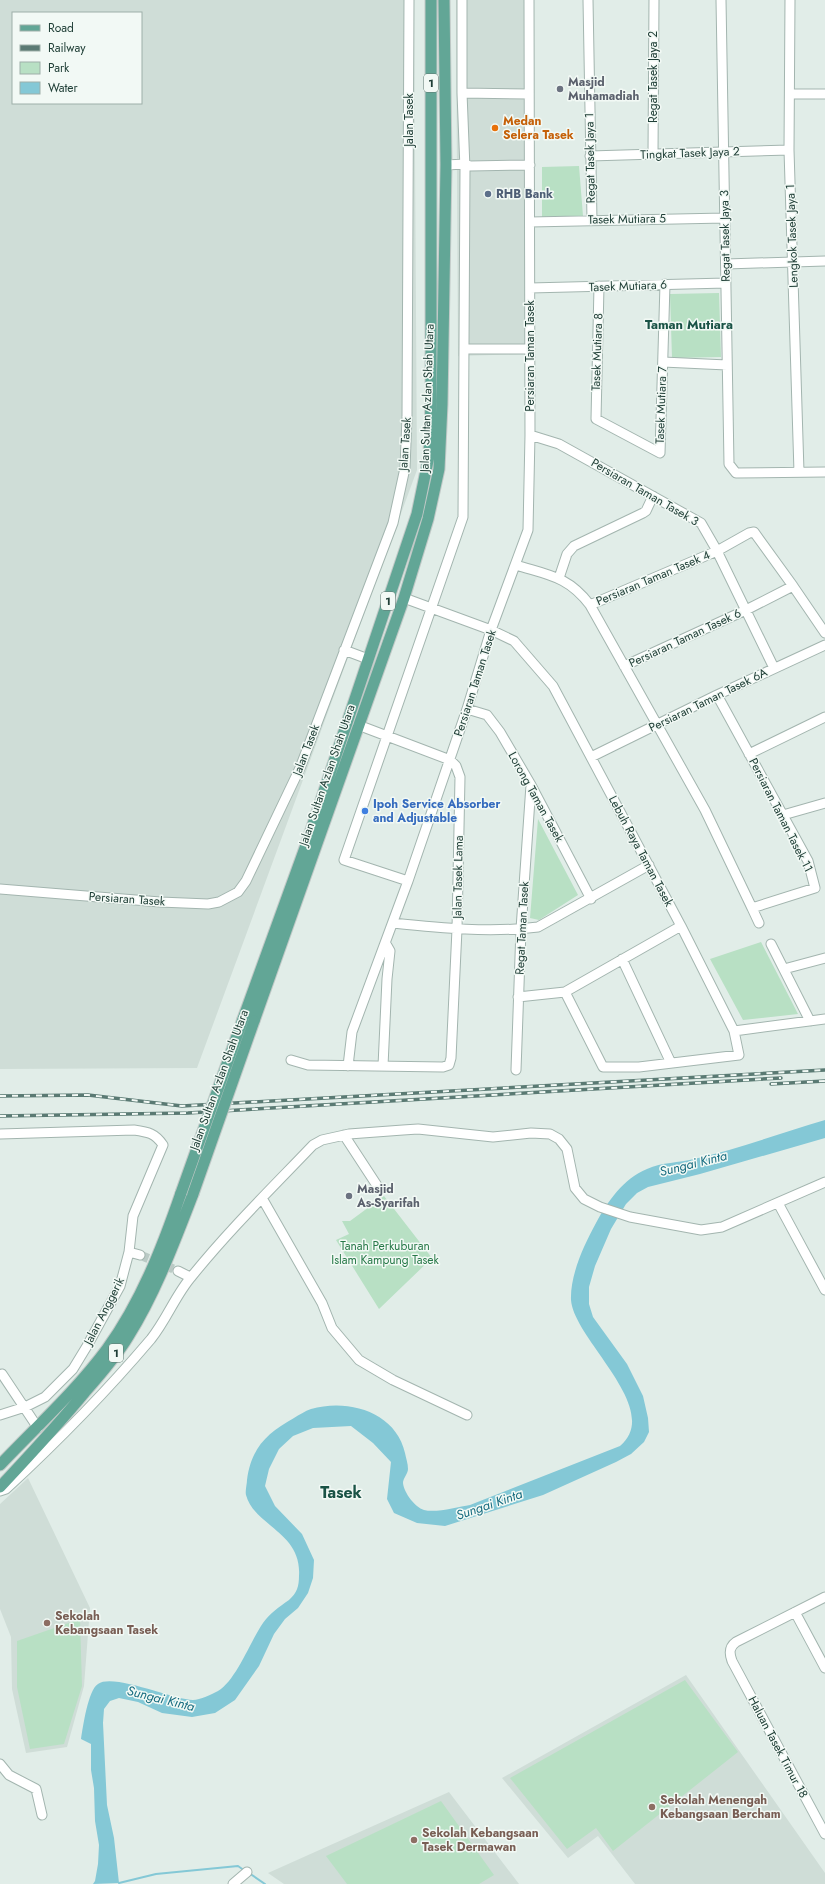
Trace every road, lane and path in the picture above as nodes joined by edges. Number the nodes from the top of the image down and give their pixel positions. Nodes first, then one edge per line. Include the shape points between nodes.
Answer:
1 (409, 0) edge
2 (432, 0) edge
3 (444, 0) edge
4 (462, 0) edge
5 (529, 0) edge
6 (588, 0) edge
7 (654, 0) edge
8 (721, 0) edge
9 (790, 0) edge
10 (462, 93) junction
11 (529, 94) junction
12 (790, 94) junction
13 (825, 94) edge
14 (431, 146) junction
15 (789, 150) junction
16 (724, 152) junction
17 (654, 154) junction
18 (590, 156) junction
19 (530, 165) junction
20 (467, 166) junction
21 (444, 168) junction
22 (431, 204) junction
23 (725, 218) junction
24 (592, 220) junction
25 (530, 222) junction
26 (825, 261) edge
27 (793, 262) junction
28 (726, 264) junction
29 (726, 283) junction
30 (665, 284) junction
31 (599, 286) junction
32 (530, 288) junction
33 (464, 349) junction
34 (530, 349) junction
35 (663, 362) junction
36 (727, 365) junction
37 (596, 419) joint
38 (530, 435) junction
39 (799, 472) junction
40 (825, 472) edge
41 (654, 496) junction
42 (717, 551) junction
43 (516, 565) junction
44 (559, 578) junction
45 (794, 586) junction
46 (404, 598) junction
47 (590, 605) junction
48 (432, 608) junction
49 (746, 610) junction
50 (491, 630) junction
51 (825, 633) edge
52 (825, 645) edge
53 (344, 650) junction
54 (368, 659) junction
55 (624, 666) junction
56 (774, 668) junction
57 (717, 695) junction
58 (467, 709) junction
59 (825, 717) edge
60 (358, 725) junction
61 (656, 725) junction
62 (387, 736) junction
63 (749, 754) junction
64 (591, 757) junction
65 (450, 760) junction
66 (531, 785) junction
67 (825, 803) edge
68 (783, 815) junction
69 (649, 865) junction
70 (246, 881) joint
71 (408, 881) junction
72 (825, 886) edge
73 (815, 888) junction
74 (0, 889) edge
75 (591, 899) junction
76 (752, 908) junction
77 (758, 923) dead end
78 (392, 924) junction
79 (681, 926) junction
80 (457, 930) junction
81 (521, 930) junction
82 (386, 944) junction
83 (771, 944) dead end
84 (825, 958) edge
85 (622, 959) junction
86 (784, 969) junction
87 (375, 973) junction
88 (387, 979) junction
89 (565, 992) junction
90 (518, 997) junction
91 (825, 1019) edge
92 (249, 1020) junction
93 (810, 1022) junction
94 (734, 1031) junction
95 (291, 1060) dead end
96 (672, 1062) junction
97 (348, 1066) junction
98 (383, 1066) junction
99 (516, 1070) dead end
100 (0, 1134) edge
101 (344, 1135) junction
102 (825, 1182) edge
103 (378, 1187) dead end
104 (187, 1193) junction
105 (262, 1198) junction
106 (778, 1203) junction
107 (129, 1252) junction
108 (140, 1255) tunnel mouth
109 (178, 1271) tunnel mouth
110 (190, 1277) junction
111 (825, 1290) edge
112 (2, 1374) dead end
113 (25, 1407) junction
114 (0, 1415) edge
115 (467, 1415) dead end
116 (38, 1428) junction
117 (36, 1447) junction
118 (33, 1464) junction
119 (0, 1465) edge
120 (0, 1487) edge
121 (0, 1491) edge
122 (825, 1597) edge
123 (795, 1612) junction
124 (825, 1668) edge
125 (0, 1764) edge
126 (42, 1815) dead end
127 (824, 1832) edge
128 (247, 1872) dead end
129 (233, 1884) edge

1 - 53 street, Jalan Tasek via 405,468 393,523
2 - 14 main road, Jalan Sultan Azlan Shah Utara / 1
3 - 21 main road, Jalan Sultan Azlan Shah Utara / 1
4 - 10 street
5 - 11 street, Persiaran Taman Tasek
6 - 18 street, Regat Tasek Jaya 1
7 - 17 street, Regat Tasek Jaya 2
8 - 16 street, Regat Tasek Jaya 3
9 - 12 street, Lengkok Tasek Jaya 1
10 - 11 street
10 - 20 street
11 - 19 street, Persiaran Taman Tasek
12 - 13 street
12 - 15 street, Lengkok Tasek Jaya 1
14 - 21 main road via 434,159
14 - 22 main road, Jalan Sultan Azlan Shah Utara / 1
15 - 16 street, Tingkat Tasek Jaya 2
15 - 27 street, Lengkok Tasek Jaya 1
16 - 17 street, Tingkat Tasek Jaya 2
16 - 23 street, Regat Tasek Jaya 3
17 - 18 street, Tingkat Tasek Jaya 2
18 - 24 street, Regat Tasek Jaya 1
19 - 20 street
19 - 25 street, Persiaran Taman Tasek
20 - 21 street
20 - 33 street
21 - 22 main road via 436,172 434,200
21 - 46 main road, Jalan Sultan Azlan Shah Utara / 1 via 439,469 428,519
22 - 54 main road, Jalan Sultan Azlan Shah Utara / 1 via 429,456 417,514
23 - 24 street, Tasek Mutiara 5
23 - 28 street, Regat Tasek Jaya 3
24 - 25 street, Tasek Mutiara 5
25 - 32 street, Persiaran Taman Tasek
26 - 27 street
27 - 28 street
27 - 39 street, Lengkok Tasek Jaya 1
28 - 29 street, Regat Tasek Jaya 3
29 - 30 street, Tasek Mutiara 6
29 - 36 street, Regat Tasek Jaya 3
30 - 31 street, Tasek Mutiara 6
30 - 35 street, Tasek Mutiara 7
31 - 32 street, Tasek Mutiara 6
31 - 37 street, Tasek Mutiara 8
32 - 34 street, Persiaran Taman Tasek
33 - 34 street
33 - 48 street via 463,517
34 - 38 street, Persiaran Taman Tasek
35 - 36 street
35 - 37 street, Tasek Mutiara 7 via 660,453
36 - 39 street, Regat Tasek Jaya 3 via 729,464 732,470 736,473
38 - 41 street, Persiaran Taman Tasek 3 via 559,444
38 - 43 street, Persiaran Taman Tasek via 528,530
39 - 40 street
41 - 42 street, Persiaran Taman Tasek 3 via 701,523
41 - 44 street via 643,513 574,546 567,554
42 - 45 street, Persiaran Taman Tasek 4 via 754,532
42 - 47 street, Persiaran Taman Tasek 4
42 - 49 street, Persiaran Taman Tasek 3
43 - 44 street
43 - 50 street, Persiaran Taman Tasek
44 - 47 street via 574,586
45 - 49 street, Persiaran Taman Tasek 6
45 - 51 street
46 - 48 street, Lebuh Raya Taman Tasek
46 - 60 main road, Jalan Sultan Azlan Shah Utara / 1
47 - 55 street
48 - 50 street, Lebuh Raya Taman Tasek
48 - 62 street
49 - 55 street, Persiaran Taman Tasek 6
49 - 56 street, Persiaran Taman Tasek 3
50 - 58 street, Persiaran Taman Tasek
50 - 64 street, Lebuh Raya Taman Tasek via 517,644 553,686
52 - 56 street, Persiaran Taman Tasek 6A
53 - 54 street
53 - 70 street, Jalan Tasek via 300,768
54 - 92 main road, Jalan Sultan Azlan Shah Utara / 1
55 - 61 street
56 - 57 street, Persiaran Taman Tasek 6A
57 - 61 street, Persiaran Taman Tasek 6A
57 - 63 street, Persiaran Taman Tasek 11
58 - 65 street, Persiaran Taman Tasek
58 - 66 street, Lorong Taman Tasek via 482,712 492,720
59 - 63 street
60 - 62 street
60 - 92 main road, Jalan Sultan Azlan Shah Utara / 1
61 - 64 street, Persiaran Taman Tasek 6A
61 - 76 street via 715,832
62 - 65 street
62 - 71 street via 344,860
63 - 68 street, Persiaran Taman Tasek 11
64 - 69 street, Lebuh Raya Taman Tasek
65 - 71 street, Persiaran Taman Tasek
65 - 80 street, Jalan Tasek Lama via 456,766 460,777
66 - 75 street, Lorong Taman Tasek
66 - 81 street, Regat Taman Tasek
67 - 68 street
68 - 73 street, Persiaran Taman Tasek 11 via 808,861
69 - 75 street
69 - 79 street, Lebuh Raya Taman Tasek
70 - 74 street, Persiaran Tasek via 238,892 219,902 208,904
71 - 78 street, Persiaran Taman Tasek
72 - 73 street
73 - 76 street, Persiaran Taman Tasek 11
75 - 81 street via 545,924
76 - 77 street
78 - 80 street
78 - 82 street, Persiaran Taman Tasek
79 - 85 street
79 - 94 street, Lebuh Raya Taman Tasek
80 - 81 street
80 - 98 street, Jalan Tasek Lama via 449,1065
81 - 90 street, Regat Taman Tasek
82 - 87 street, Persiaran Taman Tasek
82 - 88 street via 390,951
83 - 86 street
84 - 86 street
85 - 89 street
85 - 96 street
86 - 93 street
87 - 88 street
87 - 97 street, Persiaran Taman Tasek via 352,1032
88 - 98 street
89 - 90 street
89 - 96 street, Lebuh Raya Taman Tasek via 603,1067 639,1067
90 - 99 street, Regat Taman Tasek
91 - 93 street
92 - 104 main road, Jalan Sultan Azlan Shah Utara / 1, bridge
93 - 94 street
94 - 96 street, Lebuh Raya Taman Tasek via 739,1056
95 - 97 street via 308,1065
97 - 98 street
100 - 107 street, Jalan Anggerik via 134,1130 152,1133 158,1138 163,1145 134,1216
101 - 103 street
101 - 105 street via 322,1140 314,1145
101 - 106 street via 418,1129 492,1137 550,1134 559,1139 566,1149 572,1178 579,1195 600,1207 630,1217 701,1230 722,1227
102 - 106 street
104 - 116 main road, Jalan Sultan Azlan Shah Utara / 1 via 130,1314 79,1384
104 - 117 main road, Jalan Sultan Azlan Shah Utara / 1 via 167,1262 128,1338 102,1373
105 - 110 street
105 - 115 street via 322,1303 332,1328 359,1360 393,1380
106 - 111 street
107 - 108 street
107 - 113 street, Jalan Anggerik via 120,1286 73,1369 45,1397
109 - 110 street
110 - 118 street via 167,1318 151,1338
112 - 113 street
113 - 114 street, Jalan Anggerik
113 - 116 street
116 - 119 main road, Jalan Sultan Azlan Shah Utara / 1
117 - 118 street
117 - 120 main road, Jalan Sultan Azlan Shah Utara / 1
118 - 121 street via 6,1489
122 - 123 street
123 - 124 street
123 - 127 street, Haluan Tasek Timur 18 via 733,1643 730,1650 732,1660
125 - 126 street via 9,1775 36,1789
128 - 129 street

